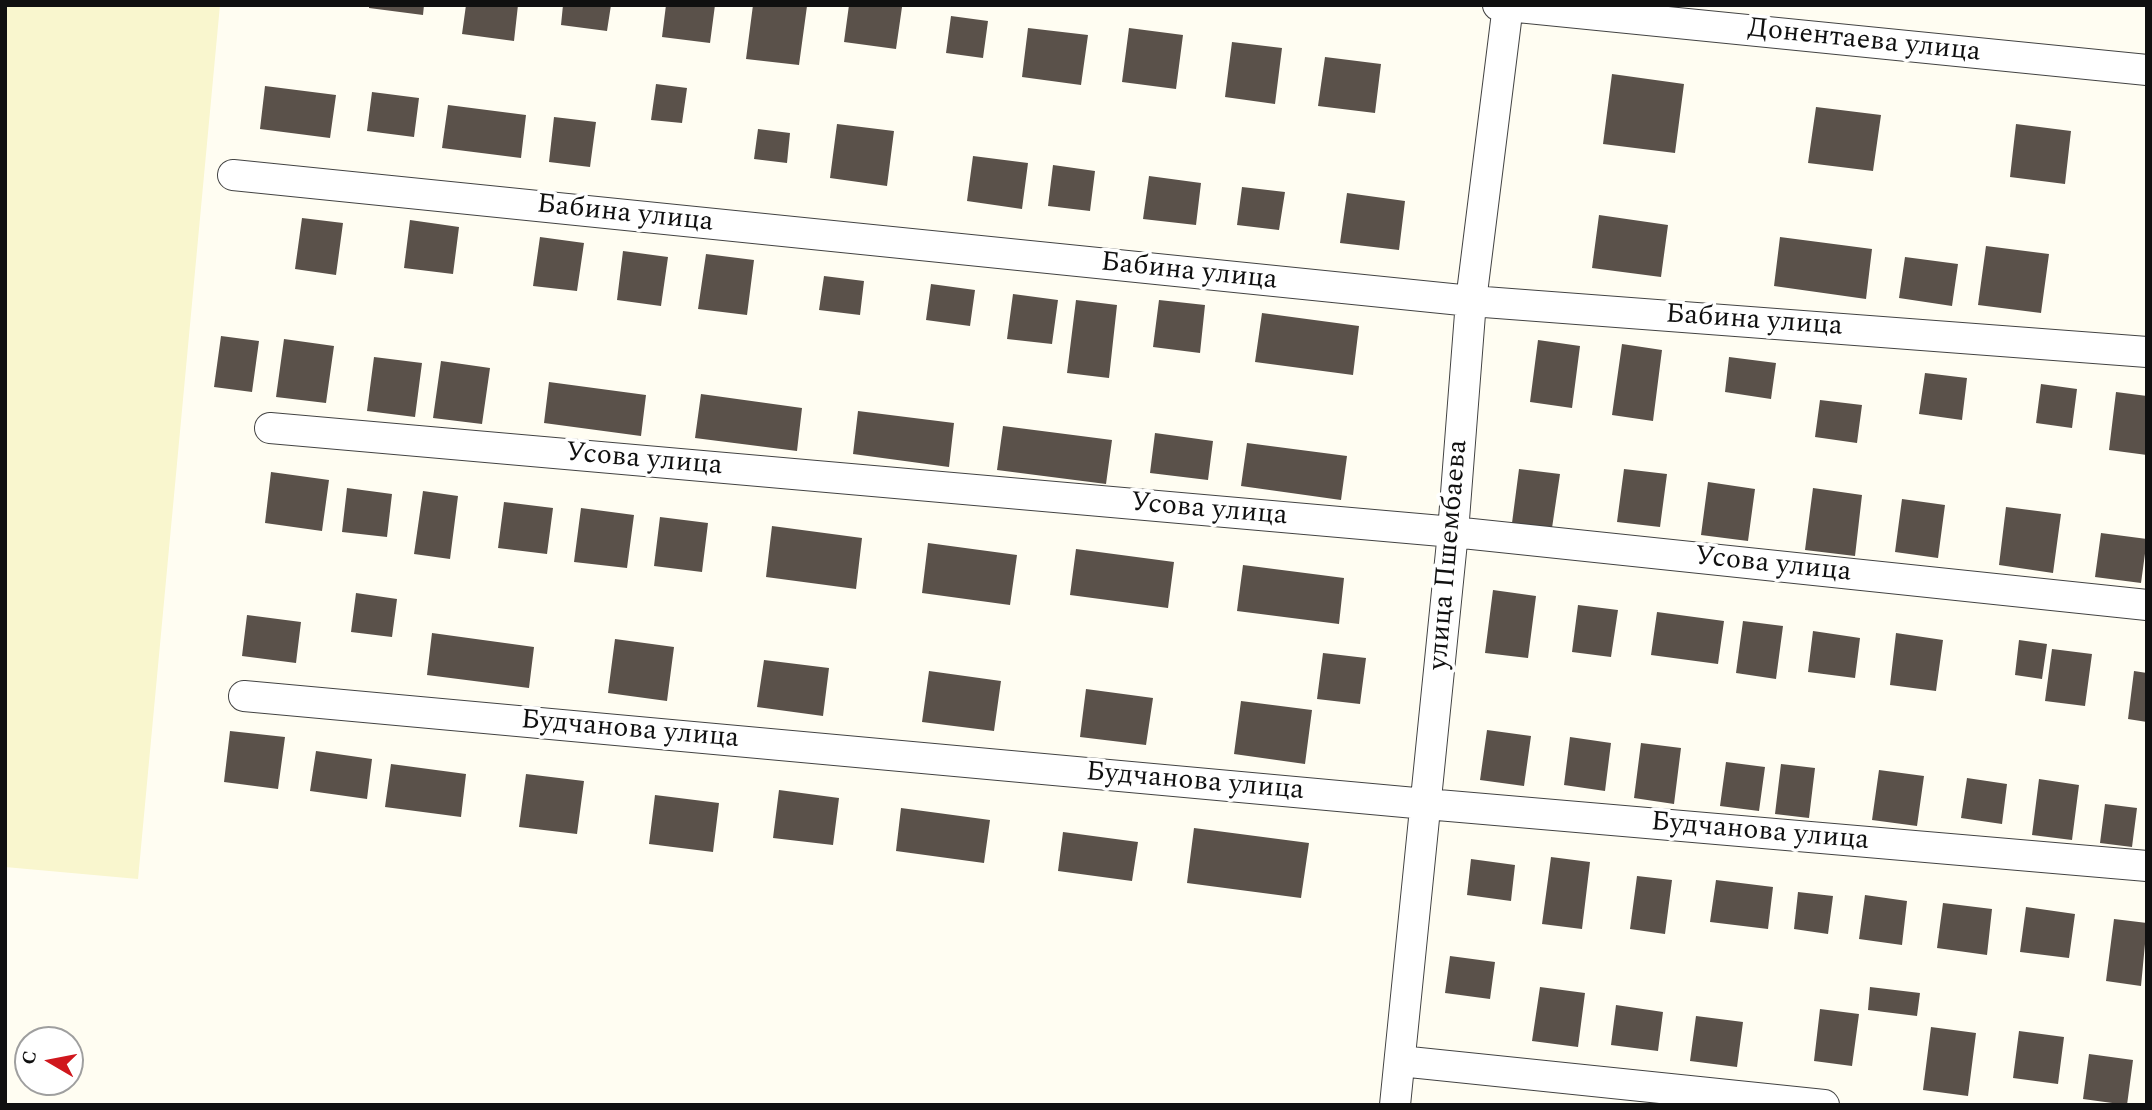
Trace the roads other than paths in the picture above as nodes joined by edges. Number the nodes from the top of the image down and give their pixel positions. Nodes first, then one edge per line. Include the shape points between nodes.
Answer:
1 (1498, 5) edge
2 (1508, 6) edge
3 (2147, 70) edge
4 (233, 175) dead end
5 (1471, 301) junction
6 (2147, 352) edge
7 (270, 428) dead end
8 (1453, 532) junction
9 (2147, 605) edge
10 (243, 696) dead end
11 (1426, 804) junction
12 (2147, 866) edge
13 (1399, 1061) junction
14 (1395, 1105) edge
15 (1824, 1105) edge

1 - 2 street, Донентаева улица
2 - 3 street, Донентаева улица
2 - 5 street, улица Пшембаева
4 - 5 street, Бабина улица
5 - 6 street, Бабина улица
5 - 8 street, улица Пшембаева
7 - 8 street, Усова улица
8 - 9 street, Усова улица
8 - 11 street, улица Пшембаева
10 - 11 street, Будчанова улица
11 - 12 street, Будчанова улица
11 - 13 street, улица Пшембаева
13 - 14 street, улица Пшембаева
13 - 15 street

